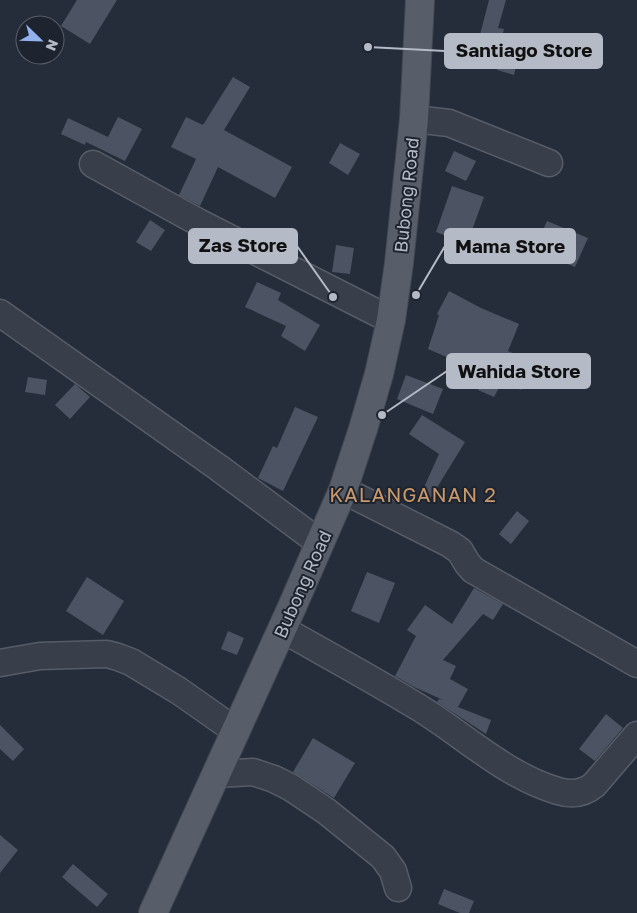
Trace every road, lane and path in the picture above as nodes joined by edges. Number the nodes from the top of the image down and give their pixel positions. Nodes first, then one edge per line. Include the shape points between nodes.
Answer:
1 (420, 0) edge
2 (414, 119) junction
3 (549, 163) dead end
4 (93, 164) dead end
5 (0, 313) edge
6 (390, 320) junction
7 (343, 490) junction
8 (320, 543) junction
9 (282, 629) junction
10 (0, 663) edge
11 (637, 664) edge
12 (236, 731) junction
13 (637, 735) edge
14 (216, 774) junction
15 (398, 888) dead end
16 (153, 913) edge

1 - 2 main road, Bubong Road
2 - 3 street via 449,123
2 - 6 main road, Bubong Road
4 - 6 street via 198,222
5 - 8 street via 220,468
6 - 7 main road, Bubong Road via 376,383
7 - 8 main road, Bubong Road
7 - 11 street via 450,544 460,550 466,564 473,570
8 - 9 main road, Bubong Road
9 - 12 main road, Bubong Road
9 - 13 street via 419,708 521,776 560,792 586,792
10 - 12 street via 40,656 118,656 179,690
12 - 14 main road, Bubong Road
14 - 15 street via 253,772 290,786 382,857 393,872
14 - 16 main road, Bubong Road

